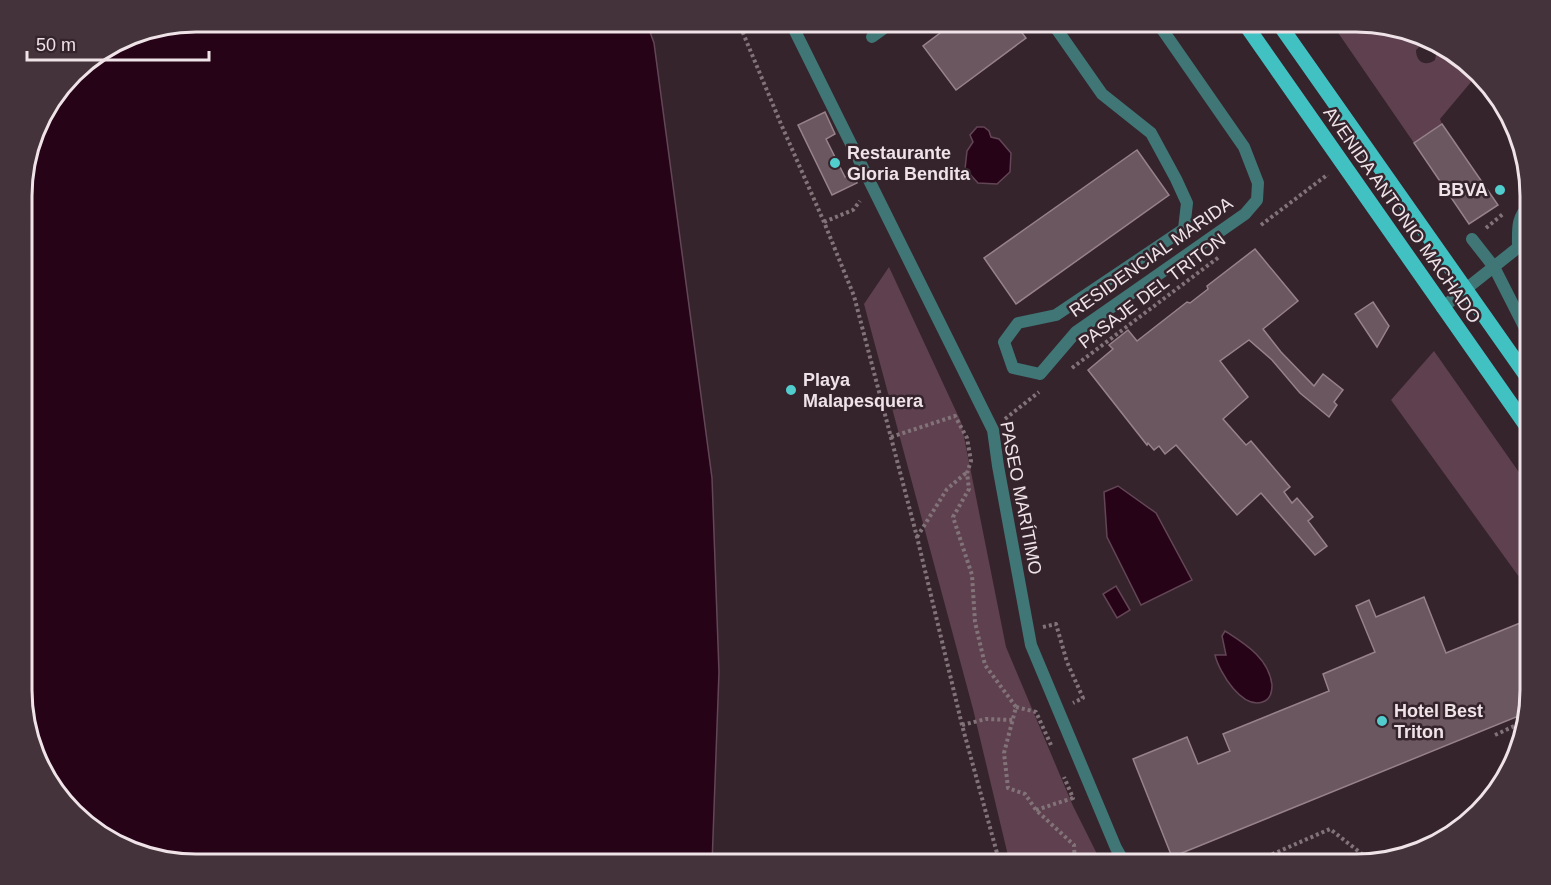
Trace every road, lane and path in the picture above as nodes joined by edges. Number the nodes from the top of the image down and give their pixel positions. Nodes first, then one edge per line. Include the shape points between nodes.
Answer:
1 (742, 32) edge
2 (796, 32) edge
3 (879, 32) edge
4 (1059, 32) edge
5 (1164, 32) edge
6 (1251, 32) edge
7 (1285, 32) edge
8 (872, 37) dead end
9 (1327, 174) dead end
10 (876, 193) junction
11 (1519, 218) edge
12 (824, 222) junction
13 (1252, 232) dead end
14 (1472, 239) dead end
15 (1518, 247) joint
16 (1224, 253) dead end
17 (1494, 267) junction
18 (1465, 291) junction
19 (1442, 308) junction
20 (1519, 316) edge
21 (1519, 366) edge
22 (1065, 373) dead end
23 (1046, 387) dead end
24 (1519, 416) edge
25 (993, 429) junction
26 (891, 437) junction
27 (967, 473) junction
28 (917, 537) junction
29 (1059, 633) dead end
30 (1017, 706) junction
31 (1058, 710) junction
32 (1013, 720) junction
33 (962, 725) junction
34 (1515, 726) edge
35 (1495, 735) dead end
36 (1052, 748) dead end
37 (1072, 798) dead end
38 (1036, 810) junction
39 (996, 853) edge
40 (1074, 853) edge
41 (1119, 853) edge
42 (1276, 853) edge
43 (1361, 853) edge

1 - 12 path
2 - 10 street, PASEO MARÍTIMO
3 - 8 street
4 - 5 street, RESIDENCIAL MARIDA via 1102,94 1151,133 1187,202 1184,229 1056,315 1018,323 1004,342 1013,368 1040,374 1076,332 1245,214 1257,200 1258,183 1244,147
6 - 19 main road, AVENIDA ANTONIO MACHADO
7 - 18 main road, AVENIDA ANTONIO MACHADO
9 - 13 path, PASAJE DEL TRITON
10 - 12 path via 859,201 853,210
10 - 25 street, PASEO MARÍTIMO
11 - 15 street
12 - 26 path via 854,296
14 - 17 street
15 - 17 street
16 - 22 path, PASAJE DEL TRITON
17 - 18 street
17 - 20 street
18 - 19 street
18 - 21 main road, AVENIDA ANTONIO MACHADO
19 - 24 main road, AVENIDA ANTONIO MACHADO
23 - 25 path
25 - 31 street, PASEO MARÍTIMO via 1030,645
26 - 27 path via 955,416 967,438 971,461
26 - 28 path
27 - 28 path via 947,489
27 - 30 path via 969,489 953,517 972,575 975,622 985,665
28 - 33 path
29 - 31 path via 1083,698
30 - 32 path
30 - 36 path via 1036,712
31 - 41 street, PASEO MARÍTIMO
32 - 33 path via 986,719
32 - 38 path via 1004,753 1008,788 1025,794
33 - 39 path
34 - 35 path
37 - 38 path
38 - 40 path via 1074,845
42 - 43 path via 1330,830

